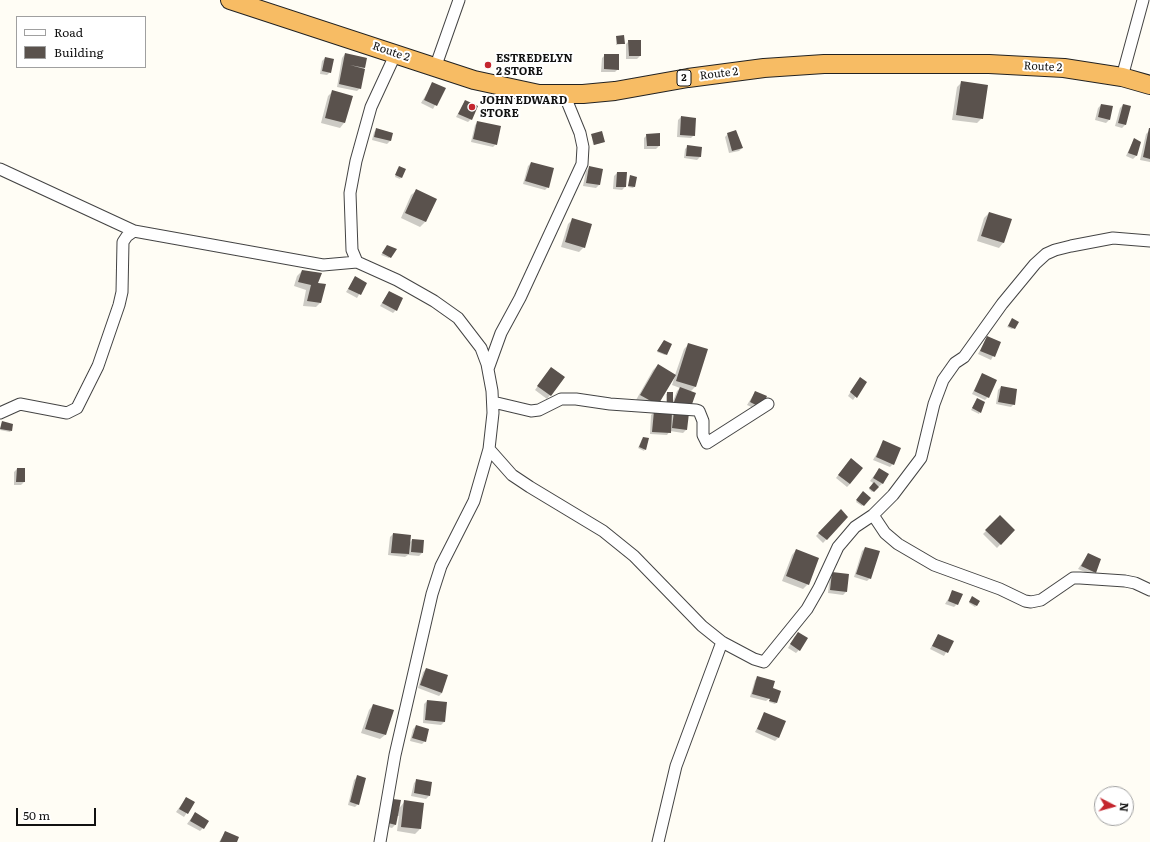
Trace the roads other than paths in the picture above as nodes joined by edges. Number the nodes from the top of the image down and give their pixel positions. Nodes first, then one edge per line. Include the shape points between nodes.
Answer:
1 (230, 0) edge
2 (459, 0) edge
3 (1143, 0) edge
4 (396, 54) junction
5 (435, 68) junction
6 (1122, 77) junction
7 (1150, 85) edge
8 (564, 94) junction
9 (0, 169) edge
10 (134, 231) junction
11 (1150, 241) edge
12 (357, 262) junction
13 (488, 370) junction
14 (493, 402) junction
15 (768, 404) dead end
16 (0, 413) edge
17 (489, 449) junction
18 (873, 515) junction
19 (1150, 590) edge
20 (722, 642) junction
21 (380, 842) edge
22 (658, 842) edge

1 - 4 highway, Route 2 / 2
2 - 5 street
3 - 6 street
4 - 5 highway, Route 2 / 2
4 - 12 street via 371,107 356,161 350,206 352,250
5 - 8 highway, Route 2 / 2 via 503,87 539,94
6 - 7 highway, Route 2 / 2
6 - 8 highway, Route 2 / 2 via 1064,68 997,65 824,64 764,68 615,91
8 - 13 street via 580,134 583,147 582,164 520,298 501,333
9 - 10 street
10 - 12 street via 323,265
10 - 16 street via 123,242 122,292 117,311 98,366 77,408 67,414 20,404
11 - 18 street via 1113,238 1071,246 1046,254 1035,264 964,357 947,373 934,404 921,458 893,495
12 - 13 street via 397,280 458,318 481,348
13 - 14 street
14 - 15 street via 531,411 539,410 561,399 696,410 701,414 703,435 707,443
14 - 17 street
17 - 20 street via 518,479 603,531 634,556 702,626
17 - 21 street via 474,501 442,566 432,594 395,755
18 - 19 street via 885,533 898,544 934,565 1025,601 1041,600 1073,578 1126,581
18 - 20 street via 855,527 838,547 820,588 807,609 777,644 767,660 761,662
20 - 22 street via 676,766

